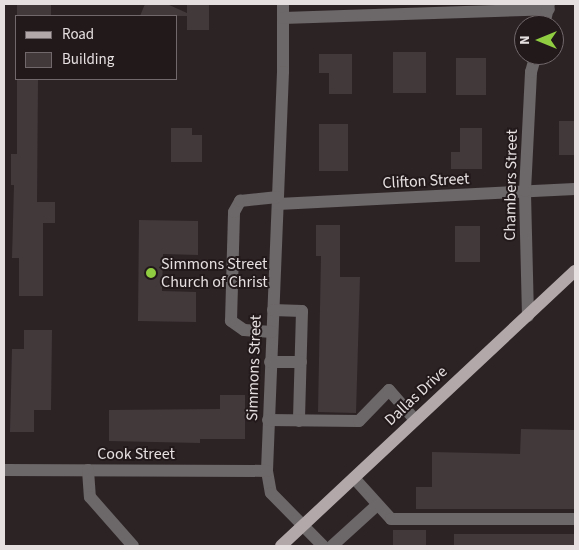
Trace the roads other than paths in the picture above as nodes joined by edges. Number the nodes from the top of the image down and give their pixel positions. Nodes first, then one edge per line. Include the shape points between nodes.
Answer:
1 (283, 4) edge
2 (549, 6) edge
3 (361, 10) edge
4 (283, 18) junction
5 (533, 65) edge
6 (575, 189) edge
7 (526, 191) junction
8 (278, 200) junction
9 (575, 271) edge
10 (273, 310) junction
11 (528, 316) junction
12 (272, 332) junction
13 (270, 362) junction
14 (301, 362) junction
15 (414, 419) junction
16 (268, 420) junction
17 (300, 421) junction
18 (4, 470) edge
19 (88, 470) junction
20 (267, 471) junction
21 (354, 478) junction
22 (377, 505) junction
23 (575, 520) edge
24 (303, 526) junction
25 (133, 546) edge
26 (281, 546) edge
27 (323, 546) edge
28 (332, 546) edge

1 - 4 street, Simmons Street
2 - 3 street
3 - 4 street
4 - 8 street, Simmons Street
5 - 7 street, Chambers Street
6 - 7 street, Clifton Street
7 - 8 street, Clifton Street
7 - 11 street, Chambers Street
8 - 10 street, Simmons Street
8 - 12 street, Clifton Street via 240,201 234,212 231,320 244,330
9 - 11 main road, Dallas Drive
10 - 12 street, Simmons Street
10 - 14 street via 302,311
11 - 15 main road, Dallas Drive
12 - 13 street, Simmons Street
13 - 14 street
13 - 16 street, Simmons Street
14 - 17 street
15 - 17 street via 389,390 359,421
15 - 21 main road, Dallas Drive
16 - 17 street
16 - 20 street, Simmons Street
18 - 19 street, Cook Street
19 - 20 street, Cook Street
19 - 25 street via 90,496
20 - 24 street, Simmons Street via 271,493
21 - 22 street
21 - 24 main road, Dallas Drive
22 - 23 street via 391,519
22 - 28 street
24 - 26 main road, Dallas Drive
24 - 27 street, Simmons Street

